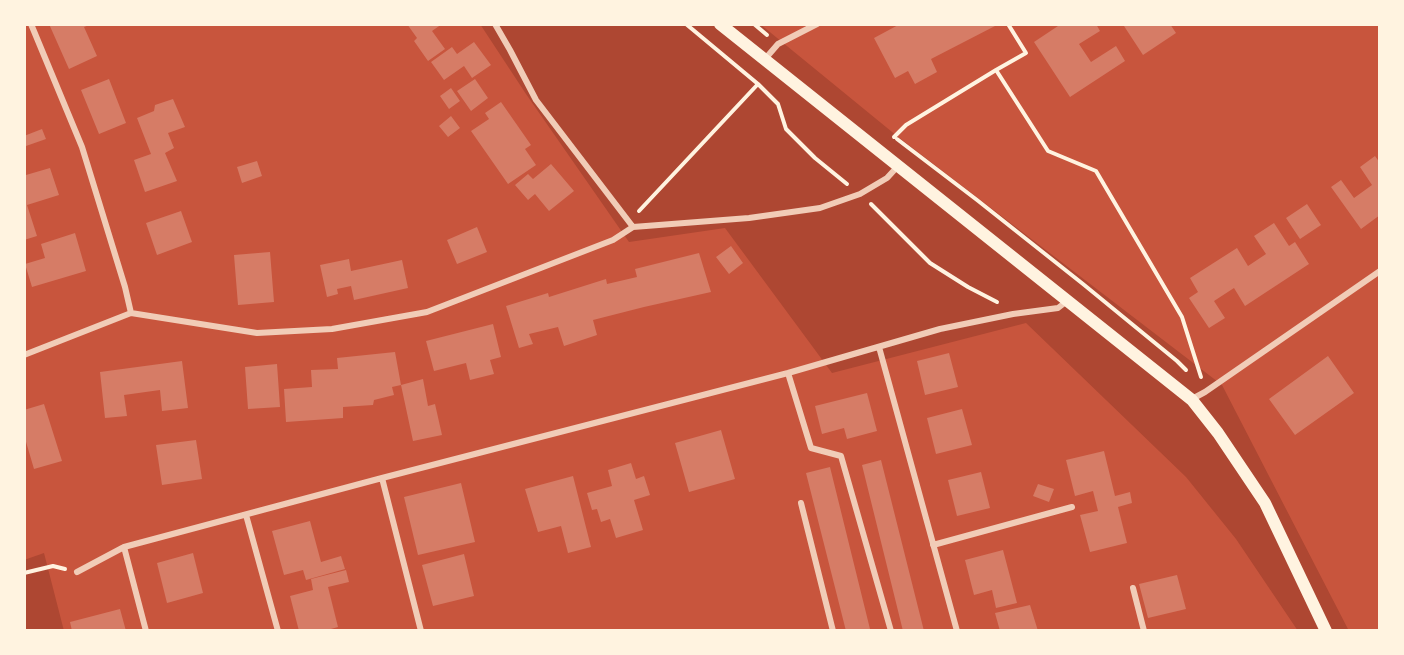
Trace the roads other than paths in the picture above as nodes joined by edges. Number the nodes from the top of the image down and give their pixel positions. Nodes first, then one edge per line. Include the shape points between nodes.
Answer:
1 (31, 24) edge
2 (495, 24) edge
3 (720, 24) edge
4 (817, 24) edge
5 (765, 59) junction
6 (898, 166) junction
7 (633, 227) junction
8 (1380, 271) edge
9 (1068, 301) junction
10 (131, 313) junction
11 (879, 347) junction
12 (24, 355) edge
13 (788, 373) junction
14 (1191, 400) junction
15 (382, 478) junction
16 (801, 503) dead end
17 (1072, 507) dead end
18 (246, 514) junction
19 (933, 545) junction
20 (124, 547) junction
21 (77, 572) road end
22 (1133, 588) dead end
23 (146, 631) edge
24 (278, 631) edge
25 (422, 631) edge
26 (833, 631) edge
27 (891, 631) edge
28 (957, 631) edge
29 (1144, 631) edge
30 (1326, 631) edge

1 - 10 street via 82,147
2 - 7 street via 536,100
3 - 5 main road
4 - 5 street via 778,44
5 - 6 main road
6 - 7 street via 887,178 860,194 820,208
6 - 9 main road
7 - 10 street via 613,240 428,312 342,327 257,333
8 - 14 street
9 - 11 street via 1058,308 940,329
9 - 14 main road
10 - 12 street
11 - 13 street
11 - 19 street
13 - 15 street
13 - 27 street via 811,448 841,456
14 - 30 main road via 1265,502
15 - 18 street
15 - 25 street
16 - 26 street
17 - 19 street
18 - 20 street
18 - 24 street
19 - 28 street
20 - 21 street
20 - 23 street
22 - 29 street

